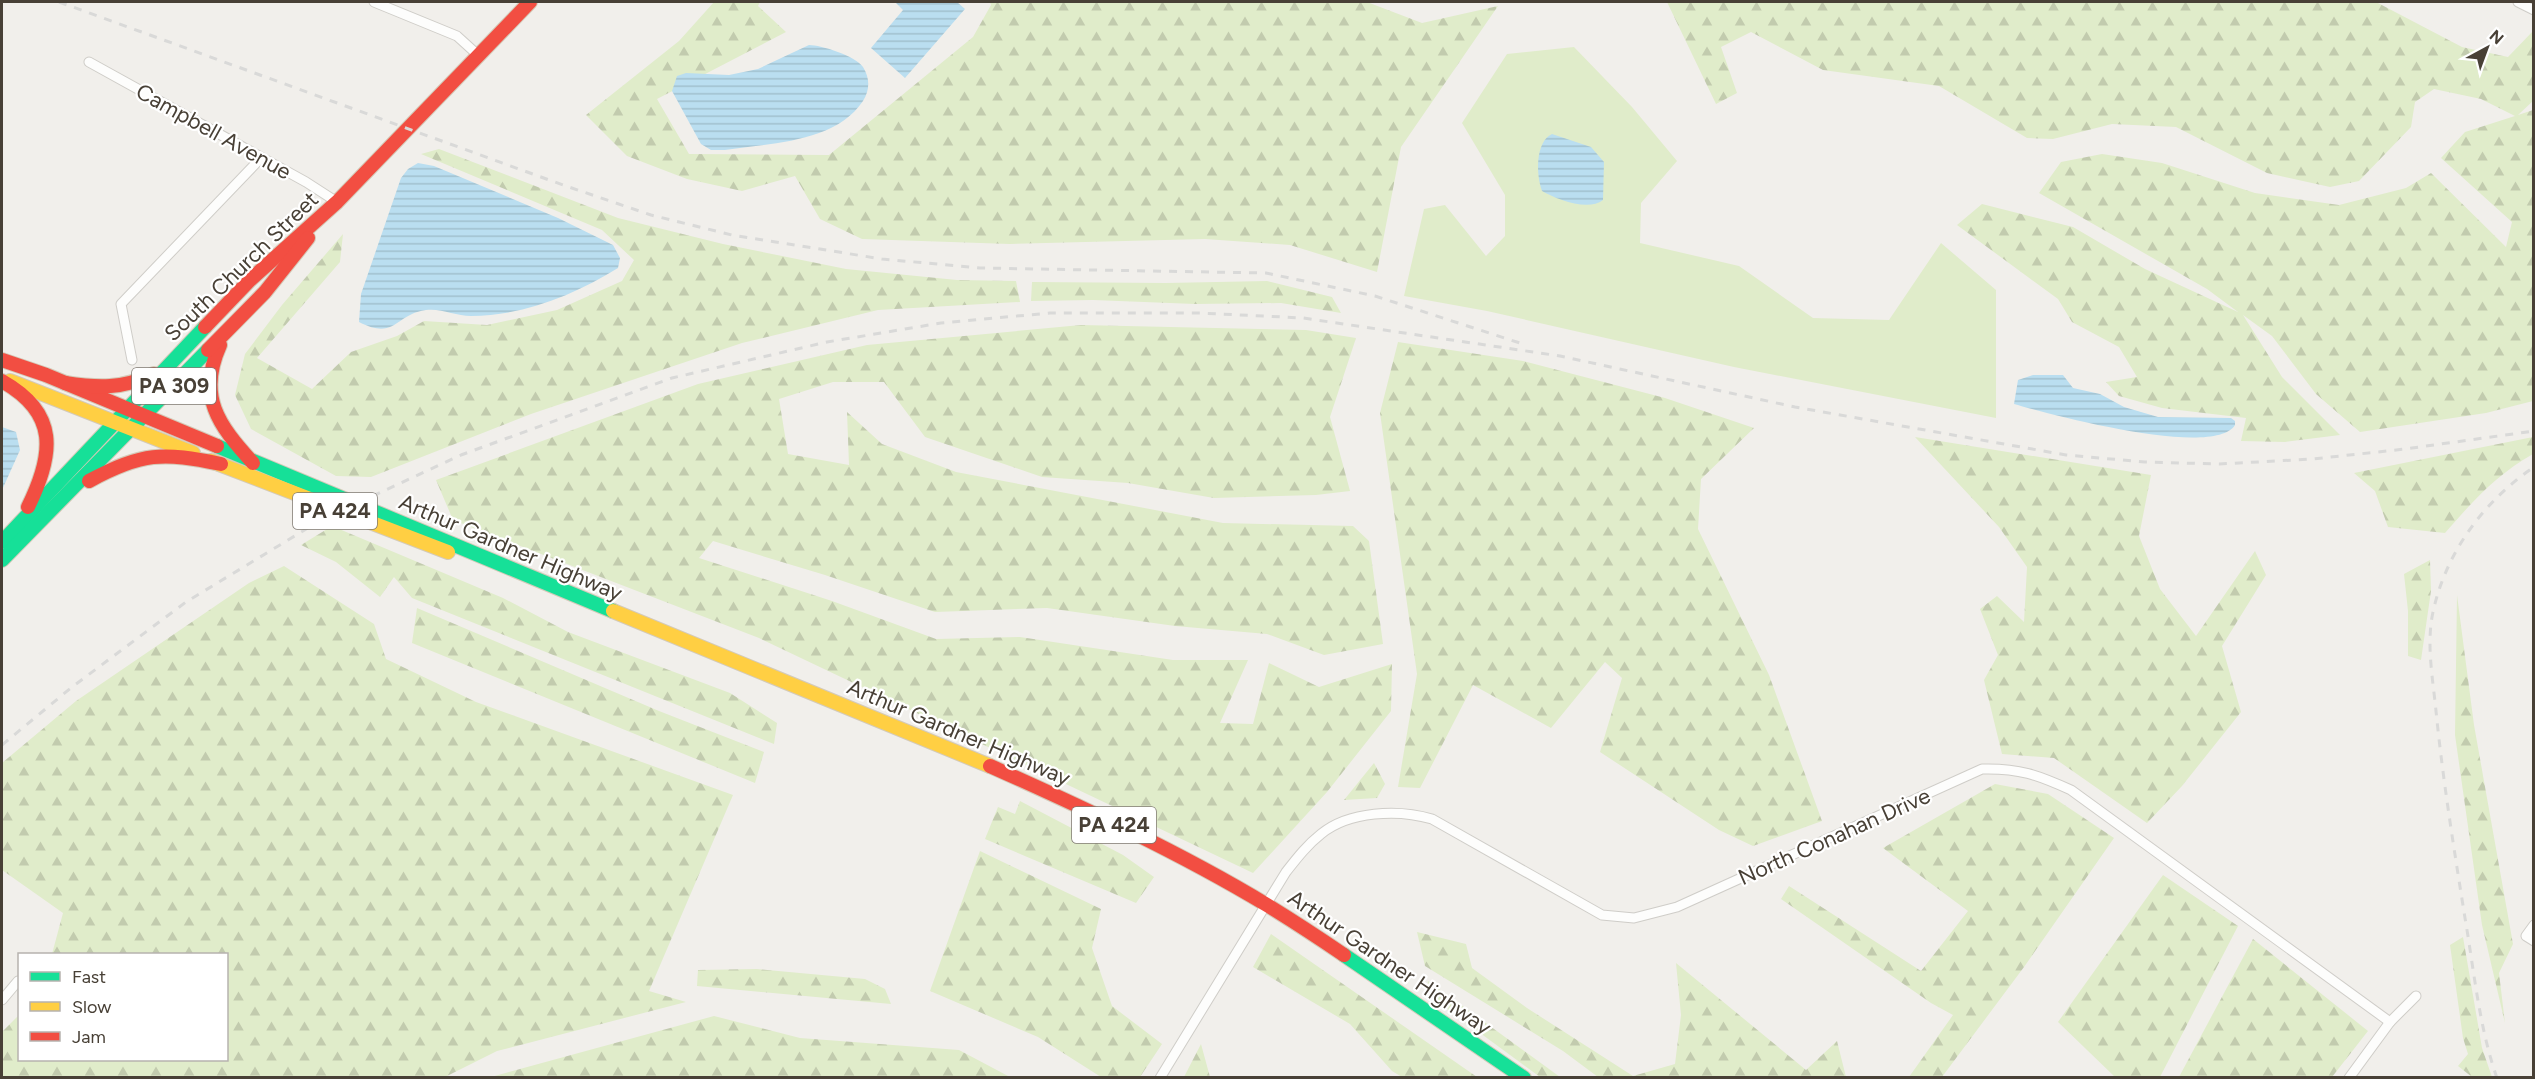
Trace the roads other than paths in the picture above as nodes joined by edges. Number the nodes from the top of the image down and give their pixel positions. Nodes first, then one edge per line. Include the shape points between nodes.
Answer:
1 (374, 2) edge
2 (530, 2) edge
3 (2518, 2) edge
4 (2534, 10) edge
5 (478, 56) junction
6 (89, 62) dead end
7 (261, 158) junction
8 (337, 202) junction
9 (229, 330) junction
10 (2, 360) edge
11 (132, 360) dead end
12 (168, 366) junction
13 (2, 379) edge
14 (65, 383) junction
15 (127, 410) junction
16 (144, 417) junction
17 (115, 422) junction
18 (133, 429) junction
19 (254, 463) junction
20 (221, 464) junction
21 (72, 491) junction
22 (17, 524) junction
23 (2, 542) edge
24 (2, 560) edge
25 (672, 636) junction
26 (1267, 905) junction
27 (2534, 925) edge
28 (2530, 939) edge
29 (18, 981) dead end
30 (2416, 996) dead end
31 (2, 1000) edge
32 (2390, 1022) junction
33 (1160, 1077) edge
34 (1524, 1077) edge
35 (2349, 1077) edge

1 - 5 street via 457,36
2 - 5 main road, South Church Street / PA 309
3 - 4 street
5 - 8 main road, South Church Street / PA 309
6 - 7 street, Campbell Avenue
7 - 8 street, Campbell Avenue
7 - 11 street via 121,304
8 - 9 main road, South Church Street / PA 309 via 265,292
8 - 12 main road, South Church Street / PA 309 via 250,280
9 - 16 main road, South Church Street / PA 309
9 - 19 main road via 212,363 210,392 222,428
10 - 14 main road, Arthur Gardner Highway / PA 424
12 - 14 main road via 128,386 101,388
12 - 15 main road, South Church Street / PA 309
13 - 17 main road, Arthur Gardner Highway / PA 424
13 - 22 main road via 38,410 48,449 36,490
14 - 15 main road, Arthur Gardner Highway / PA 424
15 - 16 main road, Arthur Gardner Highway / PA 424
15 - 17 main road, South Church Street / PA 309
16 - 18 main road, South Church Street / PA 309
16 - 19 main road, Arthur Gardner Highway / PA 424
17 - 18 main road, Arthur Gardner Highway / PA 424
17 - 22 main road, South Church Street / PA 309
18 - 20 main road, Arthur Gardner Highway / PA 424
18 - 21 main road, South Church Street / PA 309
19 - 25 main road, Arthur Gardner Highway / PA 424
20 - 21 main road via 176,455 160,456 119,466
20 - 25 main road, Arthur Gardner Highway / PA 424
21 - 24 main road, South Church Street / PA 309
22 - 23 main road, South Church Street / PA 309
25 - 26 main road, Arthur Gardner Highway / PA 424 via 1036,786
26 - 32 street, North Conahan Drive via 1301,853 1322,833 1348,820 1417,814 1602,915 1634,918 1677,908 1983,769 2009,768 2071,790
26 - 33 street, North Conahan Drive
26 - 34 main road, Arthur Gardner Highway / PA 424
27 - 28 street
29 - 31 street
30 - 32 street
32 - 35 street

